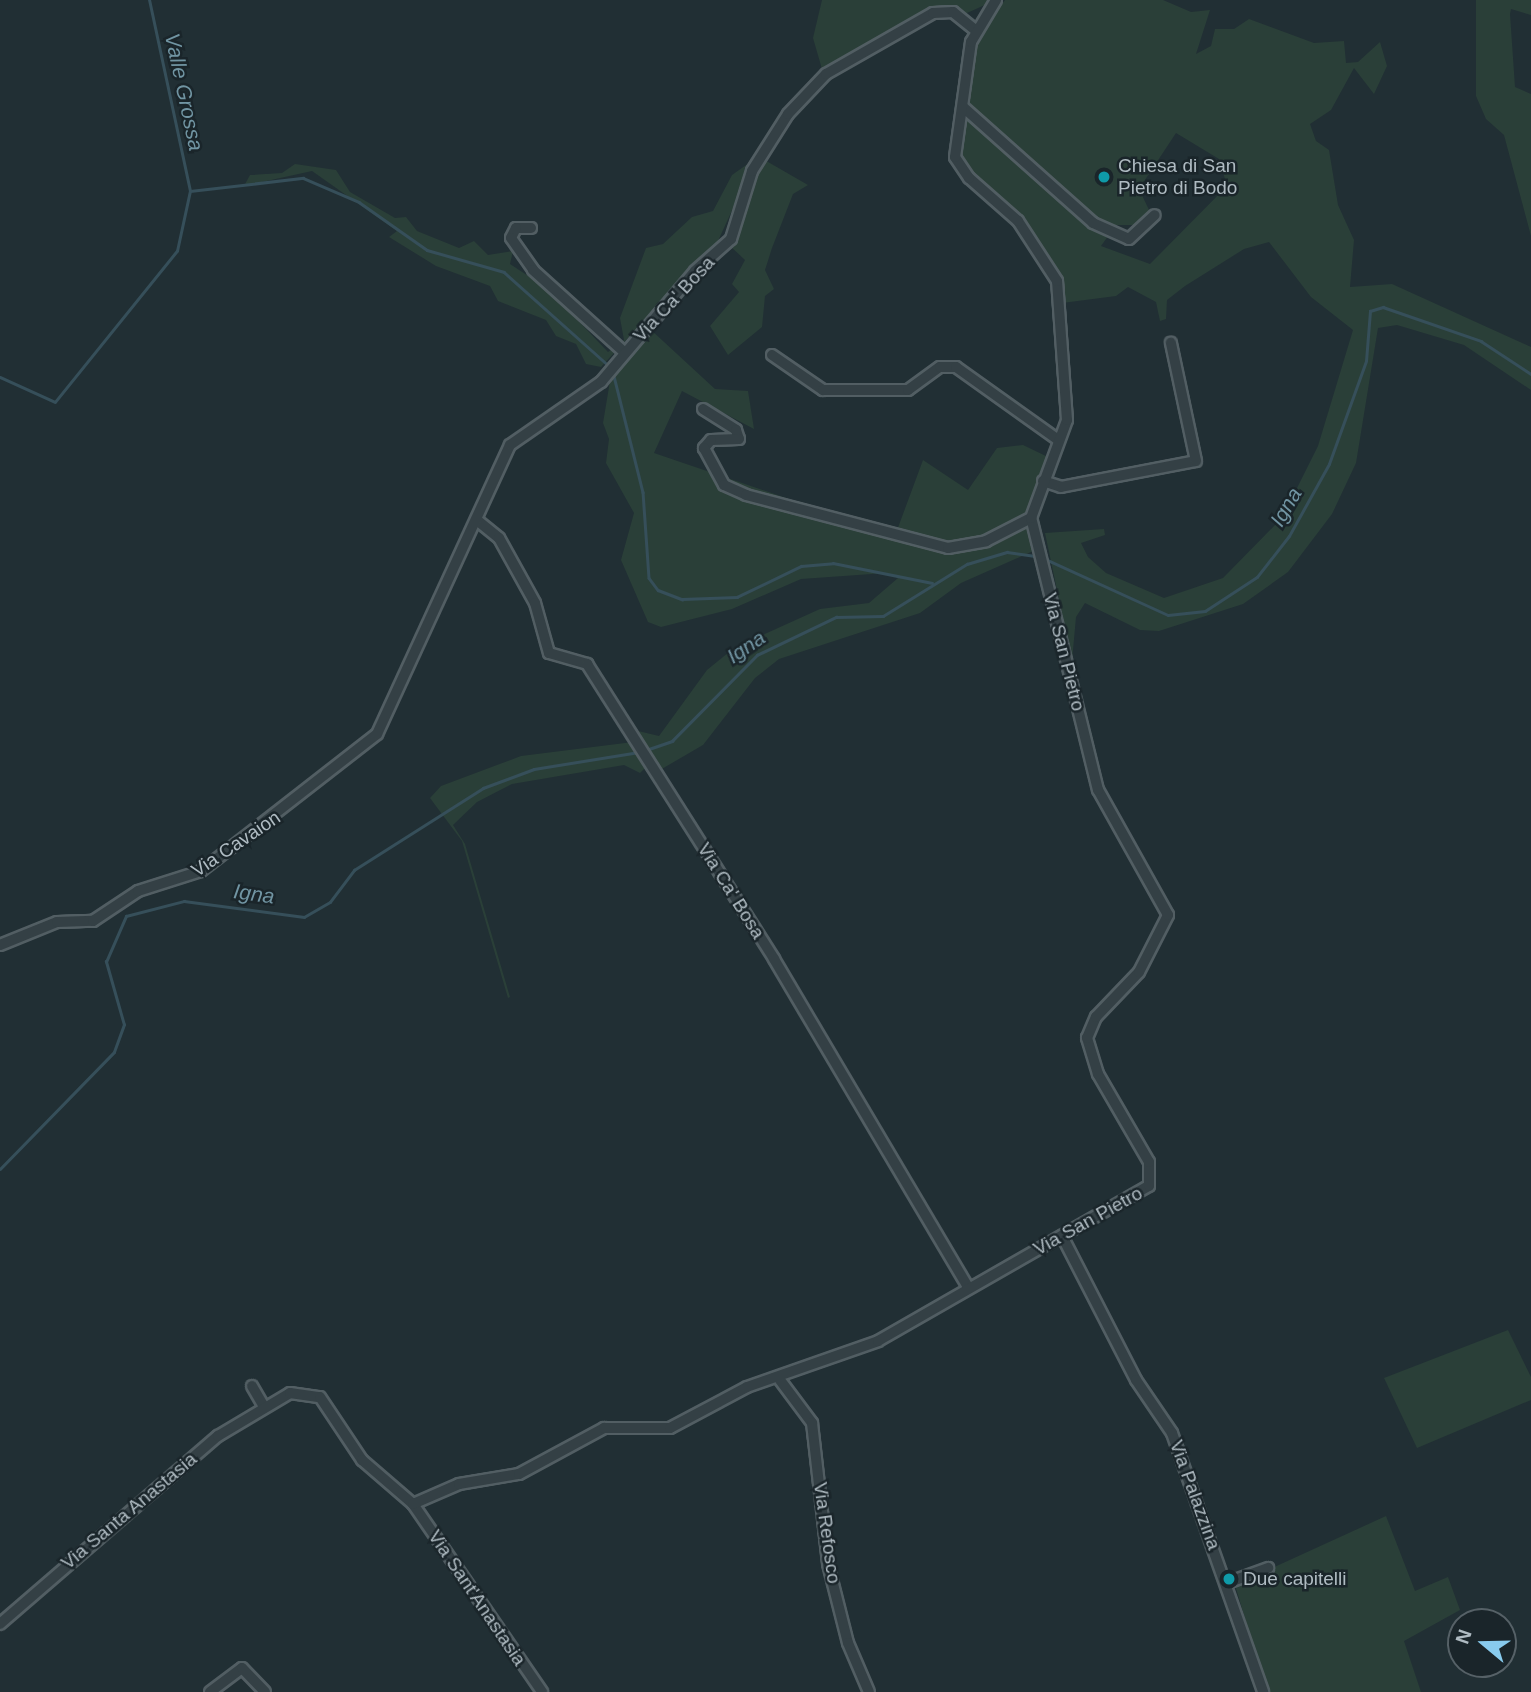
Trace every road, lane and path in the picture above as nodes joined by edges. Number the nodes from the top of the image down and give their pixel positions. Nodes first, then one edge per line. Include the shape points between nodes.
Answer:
1 (996, 0) edge
2 (975, 30) junction
3 (963, 107) junction
4 (1155, 215) dead end
5 (531, 228) dead end
6 (1171, 343) dead end
7 (624, 352) junction
8 (772, 355) dead end
9 (703, 409) dead end
10 (1058, 439) junction
11 (1043, 481) junction
12 (1031, 518) junction
13 (478, 521) junction
14 (377, 734) joint
15 (0, 945) edge
16 (1062, 1236) junction
17 (968, 1287) junction
18 (780, 1380) junction
19 (252, 1386) dead end
20 (264, 1407) junction
21 (413, 1504) junction
22 (1268, 1568) dead end
23 (1227, 1583) junction
24 (0, 1624) edge
25 (210, 1692) edge
26 (265, 1692) edge
27 (542, 1692) edge
28 (869, 1692) edge
29 (1263, 1692) edge

1 - 2 street
2 - 3 street
2 - 7 street, Via Ca' Bosa via 943,9 813,86 767,141 732,240
3 - 4 street via 1093,223 1129,239
3 - 10 street via 959,168 1018,221 1057,281 1067,405
5 - 7 street, Via Ca' Bosa via 516,228 511,239 533,270
6 - 11 street via 1196,461 1061,487
7 - 13 street, Via Ca' Bosa via 611,369 510,445
8 - 10 street via 823,390 908,390 940,367 956,366
9 - 12 street via 736,430 739,439 711,440 704,448 724,485 746,495 947,548 986,541
10 - 11 street
11 - 12 street
12 - 16 street, Via San Pietro via 1098,790 1168,915 1154,949 1096,1017 1087,1038 1098,1074 1149,1162 1149,1186
13 - 14 street, Via Ca' Bosa
13 - 17 street, Via Ca' Bosa via 499,538 534,603 549,653 587,664
14 - 15 street, Via Cavaion via 201,871 138,891 93,922 57,922
16 - 17 street, Via San Pietro
16 - 23 street, Via Palazzina via 1136,1380 1172,1433
17 - 18 street, Via San Pietro via 878,1341
18 - 21 street via 747,1387 670,1428 604,1428 519,1474 459,1484
18 - 28 street, Via Refosco via 812,1423 828,1563
19 - 20 street
20 - 21 street, Via Santa Anastasia via 290,1393 320,1396 362,1460
20 - 24 street, Via Santa Anastasia via 218,1436
21 - 27 street, Via Sant'Anastasia
22 - 23 street
23 - 29 street, Via Palazzina
25 - 26 street via 242,1668

